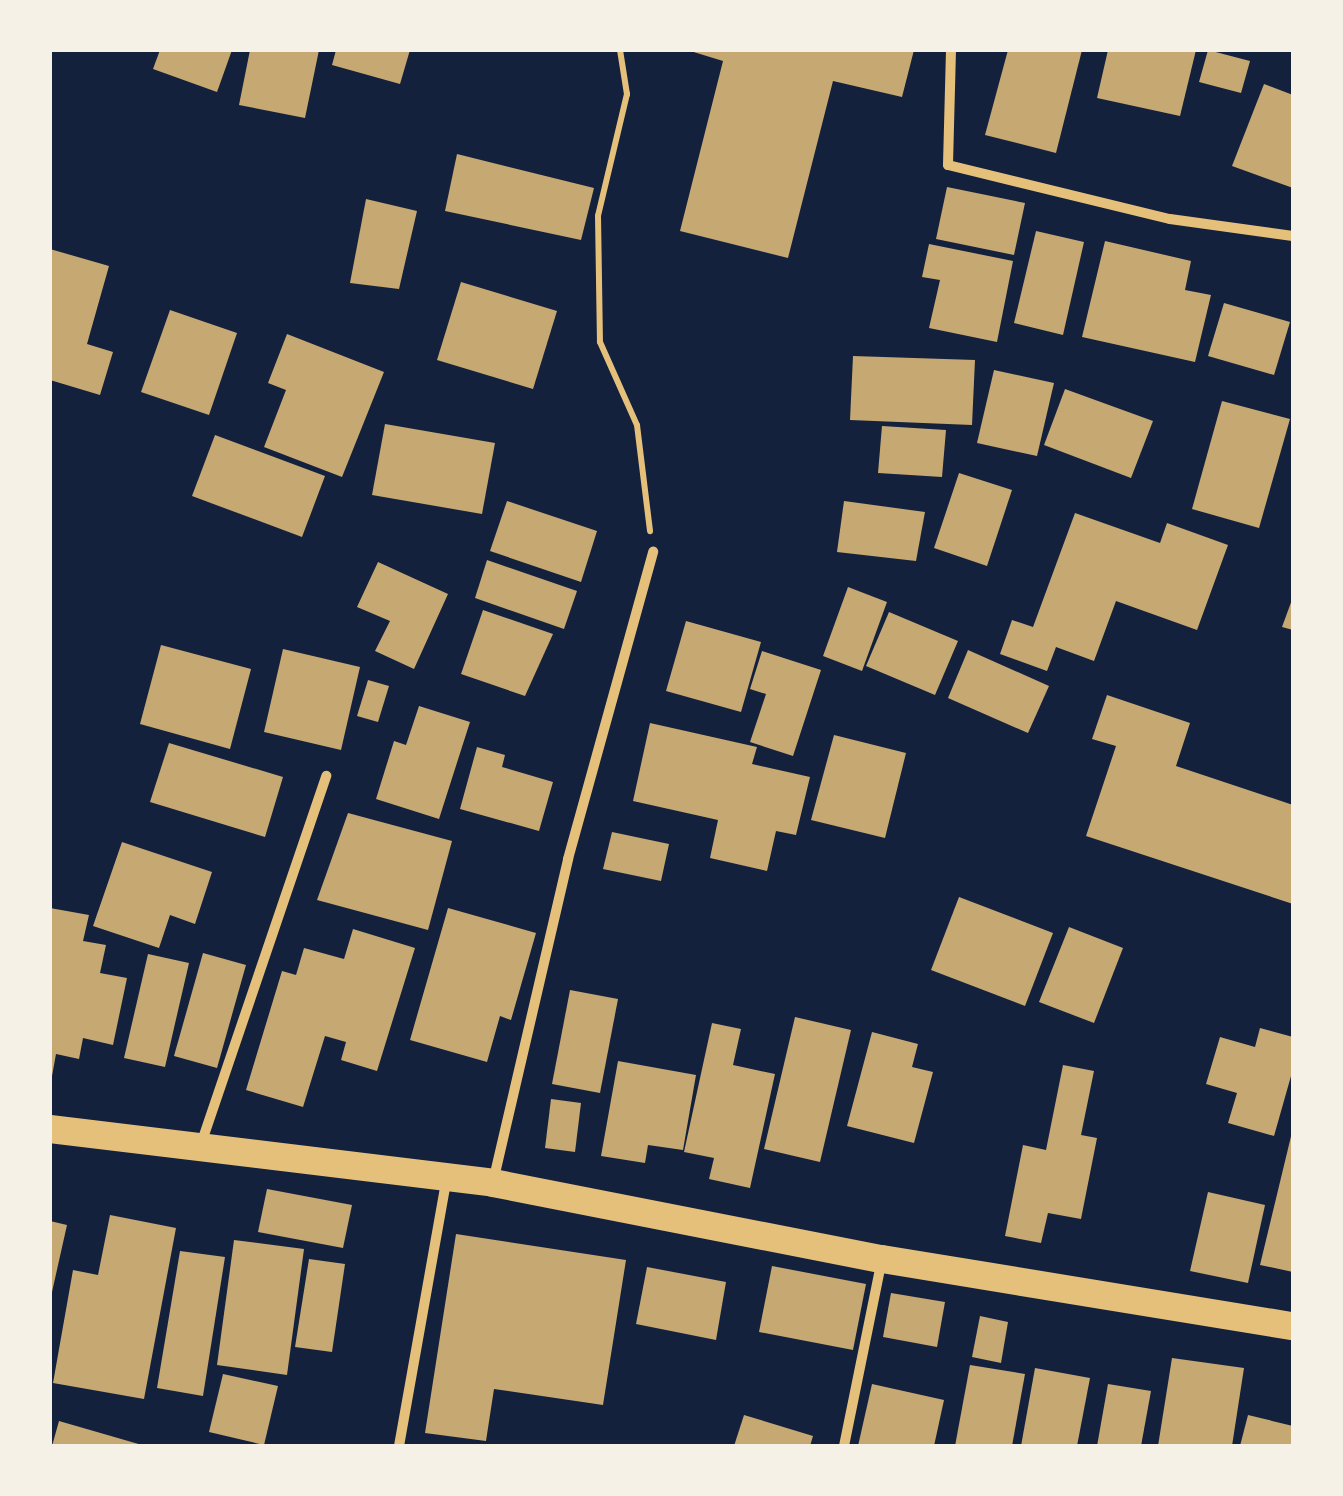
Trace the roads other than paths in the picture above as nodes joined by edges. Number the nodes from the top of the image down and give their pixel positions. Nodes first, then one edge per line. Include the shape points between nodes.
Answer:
1 (951, 50) edge
2 (1293, 236) edge
3 (653, 552) road end
4 (326, 776) dead end
5 (50, 1129) edge
6 (199, 1150) junction
7 (446, 1180) junction
8 (492, 1182) junction
9 (882, 1259) junction
10 (1293, 1326) edge
11 (398, 1446) edge
12 (844, 1446) edge

1 - 2 street via 948,165 1170,220
3 - 8 street via 568,859
4 - 6 street
5 - 6 highway
6 - 7 highway
7 - 8 highway
7 - 11 street
8 - 9 highway
9 - 10 highway
9 - 12 street

